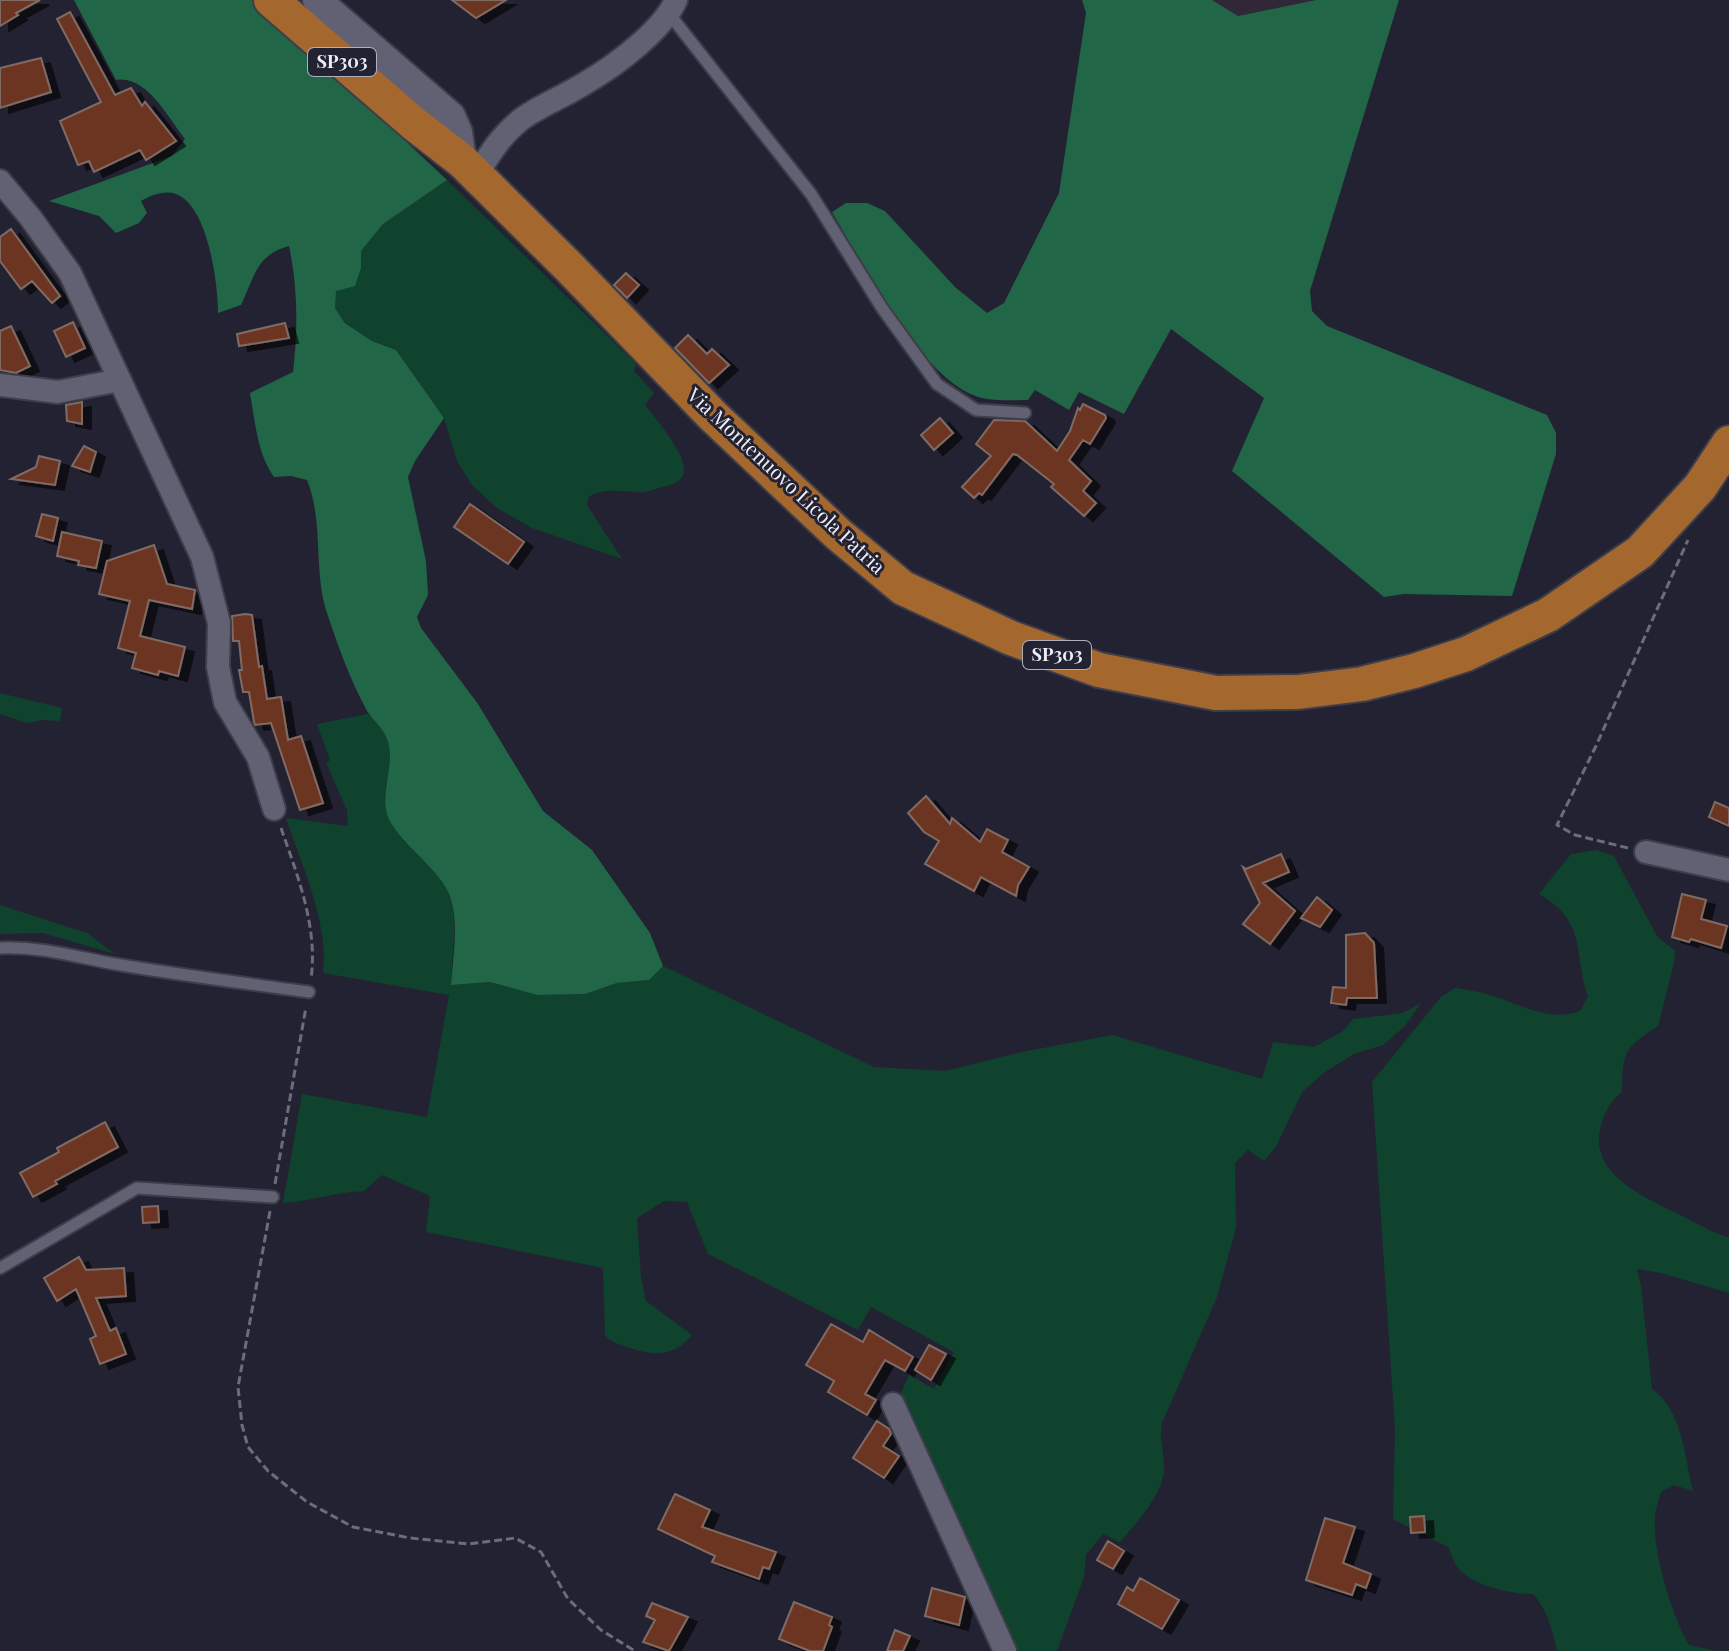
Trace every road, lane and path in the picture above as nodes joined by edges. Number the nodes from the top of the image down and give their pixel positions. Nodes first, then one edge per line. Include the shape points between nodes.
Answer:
1 (271, 0) edge
2 (317, 0) edge
3 (673, 7) edge
4 (422, 110) junction
5 (470, 168) junction
6 (0, 181) edge
7 (120, 380) junction
8 (0, 385) edge
9 (1025, 413) dead end
10 (1729, 443) edge
11 (1688, 539) dead end
12 (274, 809) joint
13 (1646, 852) joint
14 (1729, 870) edge
15 (0, 948) edge
16 (309, 992) junction
17 (273, 1197) junction
18 (0, 1268) edge
19 (893, 1404) dead end
20 (635, 1651) edge
21 (1005, 1651) edge

1 - 4 main road, Via Montenuovo Licola Patria / SP303
2 - 4 street
3 - 5 street via 628,52 589,82 523,118
3 - 9 lane via 811,194 937,384 976,410
4 - 5 main road, Via Montenuovo Licola Patria / SP303
5 - 10 main road, Via Montenuovo Licola Patria / SP303 via 713,416 903,588 1011,638 1099,670 1216,693 1298,692 1362,684 1466,654 1548,615 1640,552 1700,487
6 - 7 street via 70,273
7 - 8 street via 58,392
7 - 12 street via 202,557 219,623 218,667 225,702 258,757
11 - 13 path via 1557,825 1575,835
12 - 16 path via 310,920
13 - 14 street
15 - 16 lane via 54,951
16 - 17 path
17 - 18 lane via 137,1188
17 - 20 path via 238,1387 248,1447 307,1502 353,1527 469,1544 515,1538 541,1552 568,1599 601,1630
19 - 21 street

